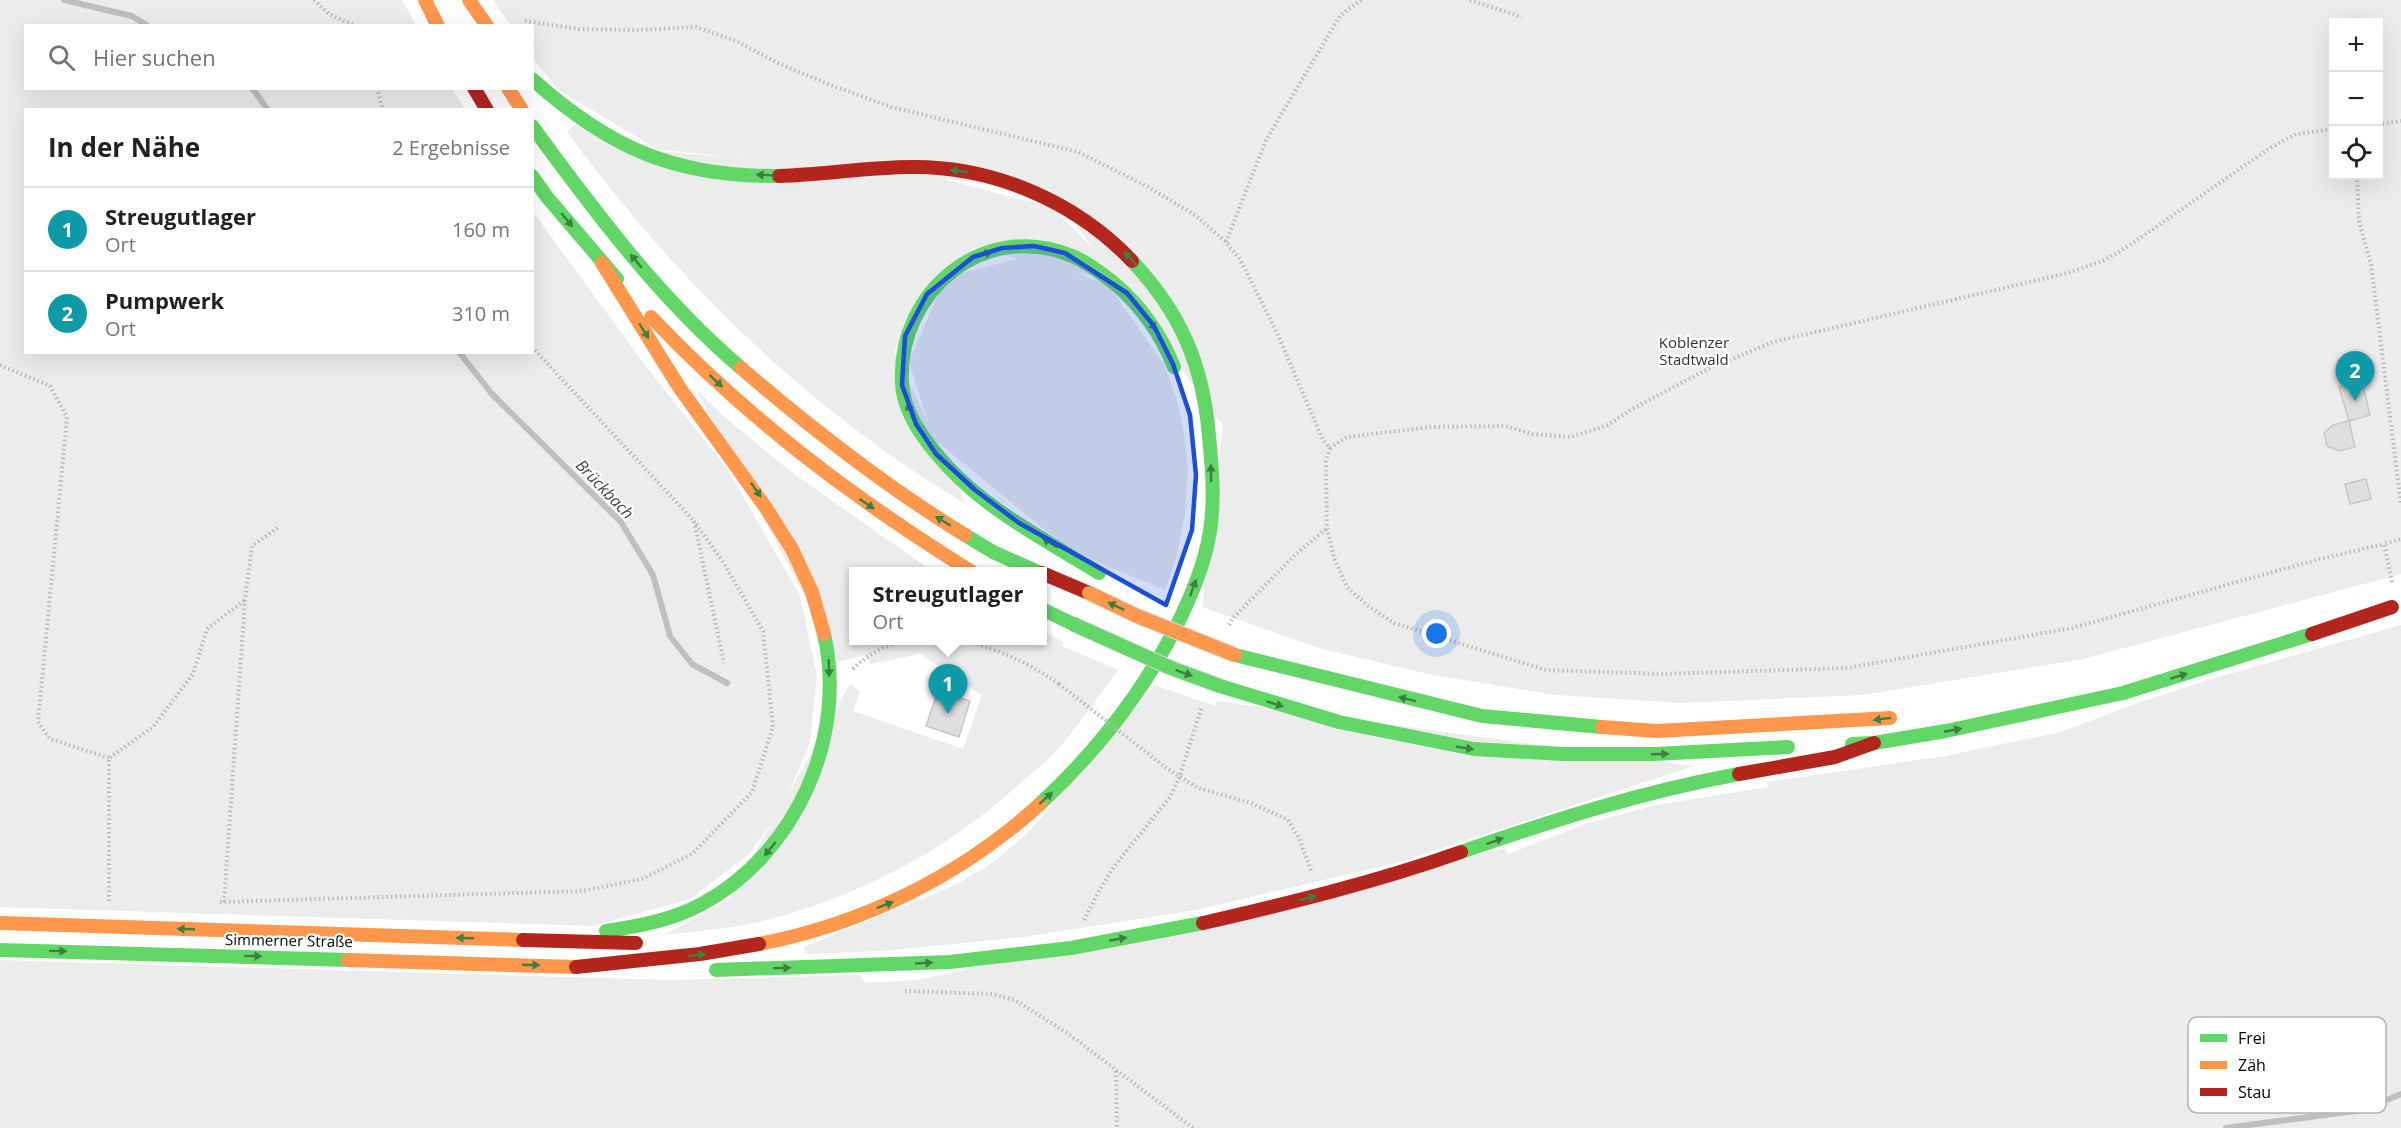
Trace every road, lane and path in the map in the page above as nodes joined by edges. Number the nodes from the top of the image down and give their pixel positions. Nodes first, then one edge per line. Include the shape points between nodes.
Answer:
1 (314, 0) edge
2 (425, 0) edge
3 (459, 0) edge
4 (469, 0) edge
5 (1362, 0) edge
6 (1470, 0) edge
7 (1522, 17) dead end
8 (525, 21) dead end
9 (352, 24) edge
10 (437, 24) edge
11 (470, 24) edge
12 (486, 24) edge
13 (534, 81) edge
14 (378, 90) edge
15 (475, 90) edge
16 (509, 90) edge
17 (382, 108) edge
18 (486, 108) edge
19 (521, 108) edge
20 (2401, 121) edge
21 (2383, 124) edge
22 (534, 129) edge
23 (2329, 130) edge
24 (534, 178) edge
25 (2357, 180) edge
26 (1226, 243) junction
27 (602, 263) junction
28 (534, 349) edge
29 (0, 365) edge
30 (1180, 385) dead end
31 (1330, 448) junction
32 (2401, 505) edge
33 (694, 521) junction
34 (279, 527) dead end
35 (1327, 528) junction
36 (2401, 540) edge
37 (2384, 544) junction
38 (964, 567) edge
39 (1028, 567) edge
40 (1047, 575) edge
41 (1104, 576) dead end
42 (245, 600) junction
43 (2392, 607) junction
44 (1047, 611) edge
45 (1228, 629) dead end
46 (890, 645) edge
47 (979, 645) edge
48 (1209, 646) junction
49 (2220, 648) dead end
50 (724, 663) dead end
51 (1128, 669) dead end
52 (850, 672) dead end
53 (1202, 704) dead end
54 (1908, 716) dead end
55 (1874, 743) junction
56 (109, 758) junction
57 (1179, 778) junction
58 (1317, 896) junction
59 (109, 902) junction
60 (121, 902) dead end
61 (213, 902) dead end
62 (224, 902) junction
63 (0, 923) edge
64 (110, 926) junction
65 (524, 940) junction
66 (654, 942) dead end
67 (1071, 948) junction
68 (0, 950) edge
69 (576, 966) junction
70 (899, 989) dead end
71 (1116, 1070) junction
72 (1117, 1128) edge
73 (1193, 1128) edge

1 - 9 path via 329,14
2 - 10 main road
3 - 11 main road
4 - 12 main road
5 - 26 path via 1340,16 1266,140
6 - 7 path
8 - 26 path via 579,29 696,27 891,107 1078,152 1195,215
69 -> 13 main road via 758,946 829,927 895,901 958,867 1016,825 1070,777 1105,737 1172,639 1194,587 1210,531 1212,474 1208,411 1195,358 1173,312 1140,268 1083,218 1033,191 957,170 924,167 771,176 713,172 659,160 608,138 567,111
14 - 17 path
15 - 18 main road
16 - 19 main road
20 - 21 path
39 -> 22 main road via 993,552 864,468 728,357 639,266
23 - 31 path via 2296,134 2270,148 2105,260 2068,273 1773,342 1708,369 1591,432 1572,437 1533,434 1505,426 1431,428 1347,437
24 -> 27 main road
25 - 32 path via 2359,222 2371,264
26 - 31 path via 1240,259
27 -> 38 main road via 718,384 781,439 847,491
27 -> 65 main road via 678,386 758,493 795,554 817,602 829,653 830,699 820,759 790,823 761,859 723,891 675,918 633,929
28 - 33 path
29 - 56 path via 50,386 67,417 38,722 50,739
41 -> 30 main road via 1019,523 936,454 915,424 902,385 905,336 927,294 950,271 973,257 1002,248 1034,246 1065,253 1098,270 1127,293 1154,326
31 - 35 path via 1326,462
33 - 50 path
33 - 62 path via 764,631 773,727 752,792 692,854 642,879 582,891
34 - 42 path via 252,546
35 - 37 path via 1334,558 1347,587 1394,623 1546,670 1663,674 1847,668 2072,628
35 - 45 path via 1232,619
36 - 37 path
37 - 43 path via 2394,589
48 -> 40 main road, bridge
42 - 56 path via 207,628 193,674 153,727
42 - 62 path
43 - 49 main road
55 -> 43 main road via 2007,720 2123,693
44 -> 55 main road, bridge via 1139,655 1220,686 1339,722 1474,749 1655,754
46 - 52 path via 875,651
47 - 57 path, bridge via 1033,666
48 - 51 main road via 1197,622 1164,608
54 -> 48 main road, bridge via 1657,731 1569,726 1440,707
53 - 57 path
58 -> 55 main road via 1407,871 1634,796 1835,757
56 - 59 path
57 - 58 path via 1288,820 1312,871
57 - 67 path via 1170,797 1100,889
67 -> 58 main road via 1195,926
59 - 60 path
59 - 64 path
61 - 62 path
63 - 64 main road, Simmerner Straße
65 -> 64 main road, Simmerner Straße
65 - 66 main road
69 -> 67 main road via 699,970 866,966
68 -> 69 main road, Simmerner Straße
70 - 71 path via 908,993 1004,995 1070,1035
71 - 72 path
71 - 73 path

